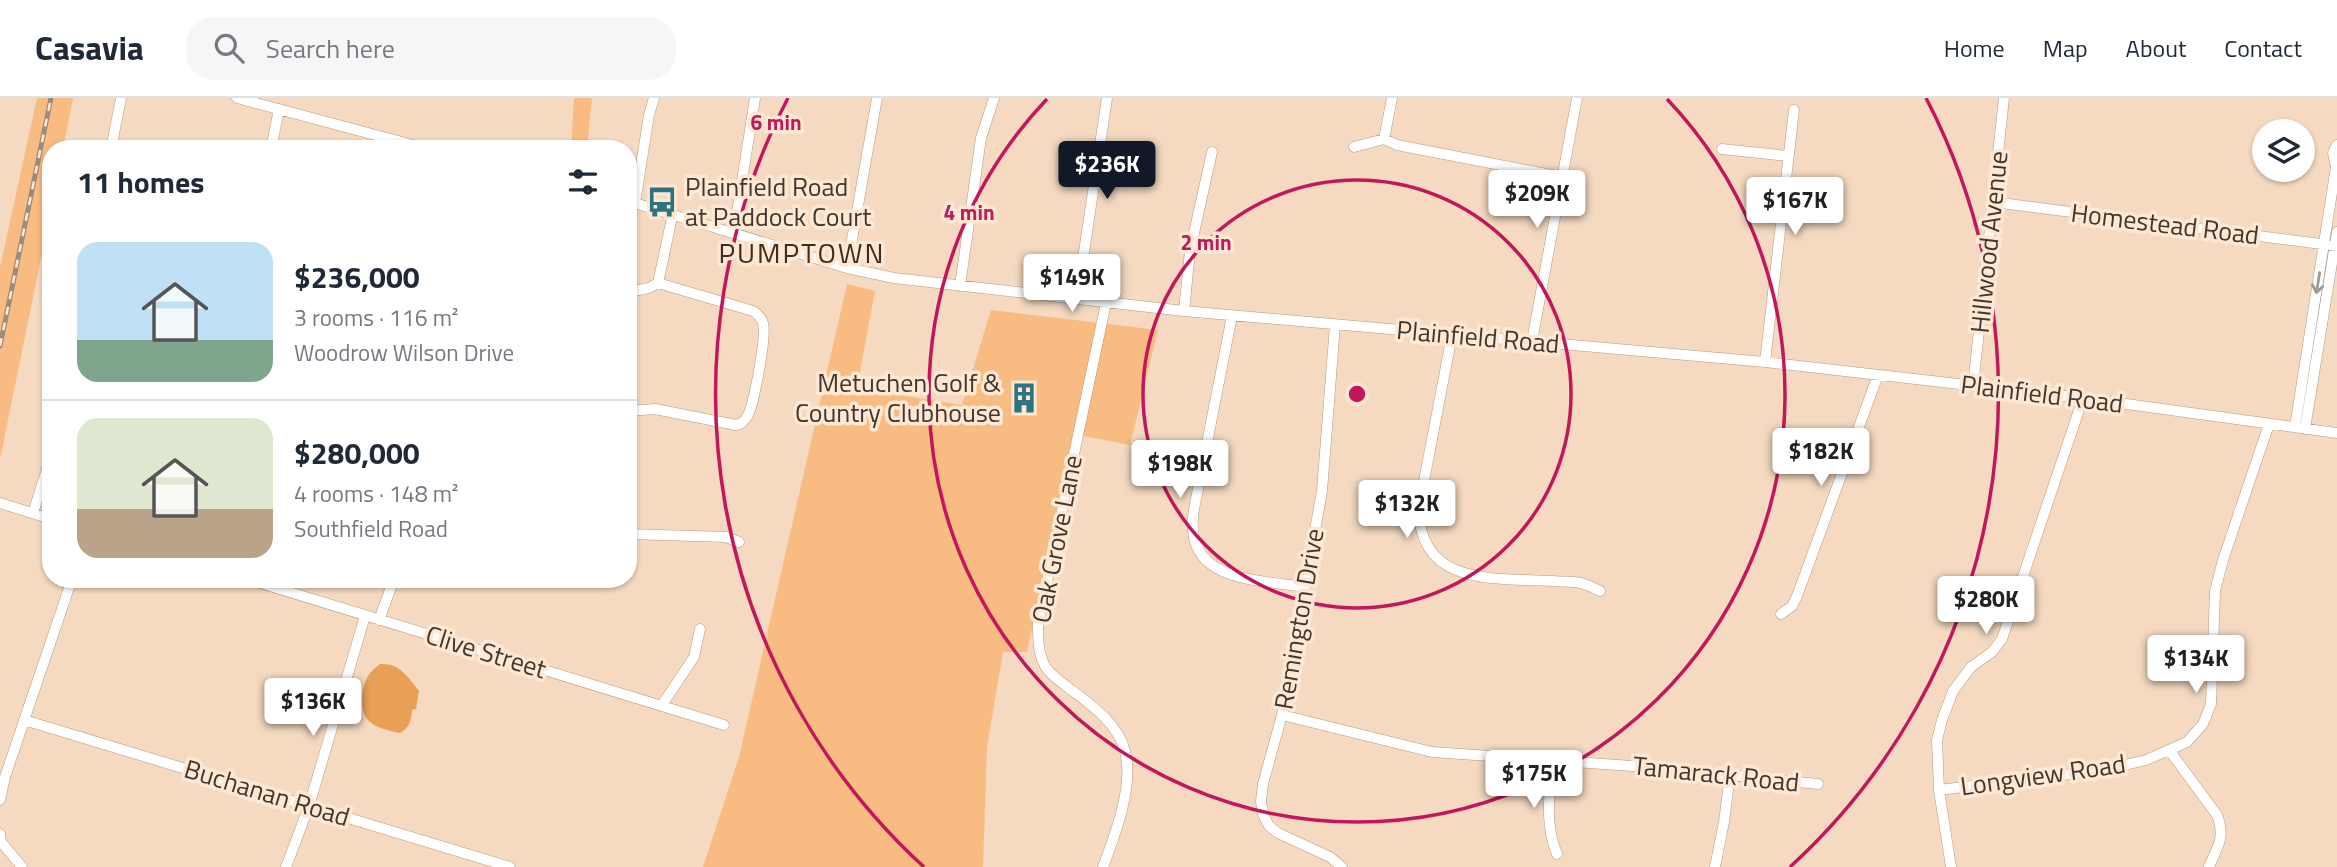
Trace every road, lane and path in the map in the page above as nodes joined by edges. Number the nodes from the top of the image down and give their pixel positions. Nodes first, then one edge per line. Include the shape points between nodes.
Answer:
1 (121, 98) edge
2 (237, 98) edge
3 (654, 98) edge
4 (755, 98) edge
5 (877, 98) edge
6 (994, 98) edge
7 (1107, 98) edge
8 (1392, 98) edge
9 (1577, 98) edge
10 (2004, 98) edge
11 (279, 109) junction
12 (1794, 110) dead end
13 (1384, 139) junction
14 (113, 140) edge
15 (273, 140) edge
16 (394, 140) edge
17 (2337, 145) edge
18 (1353, 146) dead end
19 (1722, 149) dead end
20 (1212, 152) dead end
21 (1788, 156) junction
22 (637, 176) edge
23 (1562, 177) junction
24 (1993, 202) junction
25 (637, 203) edge
26 (673, 214) junction
27 (734, 232) junction
28 (2337, 232) edge
29 (2332, 245) edge
30 (847, 268) junction
31 (658, 283) junction
32 (960, 286) junction
33 (637, 290) edge
34 (1077, 299) junction
35 (1106, 303) junction
36 (1184, 311) junction
37 (1232, 316) junction
38 (1335, 325) junction
39 (1452, 335) junction
40 (1532, 341) junction
41 (1765, 362) junction
42 (1878, 375) junction
43 (1973, 386) junction
44 (2083, 398) junction
45 (637, 411) edge
46 (2269, 424) junction
47 (2300, 428) junction
48 (2337, 433) edge
49 (42, 485) edge
50 (0, 503) edge
51 (33, 513) junction
52 (42, 516) edge
53 (637, 534) edge
54 (739, 542) dead end
55 (1305, 587) junction
56 (69, 588) edge
57 (275, 588) edge
58 (391, 588) edge
59 (1600, 591) dead end
60 (1781, 614) dead end
61 (365, 617) junction
62 (379, 620) junction
63 (701, 629) dead end
64 (662, 705) junction
65 (1282, 715) junction
66 (24, 720) junction
67 (724, 725) dead end
68 (2169, 750) junction
69 (1552, 759) junction
70 (1730, 775) junction
71 (1818, 785) dead end
72 (1939, 790) junction
73 (0, 800) edge
74 (309, 806) junction
75 (0, 834) edge
76 (1557, 854) dead end
77 (22, 867) edge
78 (286, 867) edge
79 (510, 867) edge
80 (1103, 867) edge
81 (1342, 867) edge
82 (1715, 867) edge
83 (1951, 867) edge
84 (2208, 867) edge

1 - 14 street
2 - 11 street
3 - 22 street
4 - 27 street
5 - 30 street
6 - 32 street via 981,138
7 - 34 street
8 - 13 street
9 - 23 street
10 - 24 street, Hillwood Avenue
11 - 15 street
11 - 16 street
12 - 21 street
13 - 18 street
13 - 23 street
17 - 29 street via 2333,153
19 - 21 street
20 - 36 street via 1190,251
21 - 41 street
23 - 40 street
24 - 29 street, Homestead Road
24 - 43 street, Hillwood Avenue
25 - 26 street, Plainfield Road
26 - 27 street, Plainfield Road
26 - 31 street
27 - 30 street, Plainfield Road
28 - 29 street
29 - 47 street
30 - 32 street, Plainfield Road
31 - 33 street
31 - 45 street via 753,310 761,317 765,334 751,407 742,424
32 - 34 street, Plainfield Road
34 - 35 street, Plainfield Road
35 - 36 street, Plainfield Road
35 - 80 street, Oak Grove Lane via 1038,624 1045,666 1104,717 1125,751 1124,798
36 - 37 street, Plainfield Road
37 - 38 street, Plainfield Road
37 - 55 street via 1192,533 1200,554 1222,572
38 - 39 street, Plainfield Road
38 - 55 street, Remington Drive via 1322,491
39 - 40 street, Plainfield Road
39 - 59 street via 1419,507 1424,543 1440,560 1464,574 1580,583
40 - 41 street, Plainfield Road
41 - 42 street, Plainfield Road
42 - 43 street, Plainfield Road
42 - 60 street via 1797,596
43 - 44 street, Plainfield Road
44 - 46 street, Plainfield Road
44 - 72 street via 2002,639 1971,667 1953,691 1941,720
46 - 47 street, Plainfield Road
46 - 68 street, Longview Road via 2215,592 2211,704 2203,724 2186,742
47 - 48 street, Plainfield Road
49 - 51 street
50 - 51 street
51 - 52 street
53 - 54 street via 726,537
55 - 65 street, Remington Drive
56 - 66 street
57 - 61 street, Clive Street
58 - 62 street
61 - 62 street, Clive Street
61 - 74 street
62 - 64 street, Clive Street
63 - 64 street via 694,657
64 - 67 street, Clive Street
65 - 69 street, Tamarack Road via 1432,752
65 - 81 street, Remington Drive via 1263,784 1263,814 1278,833 1331,857
66 - 73 street
66 - 74 street, Buchanan Road
68 - 72 street, Longview Road via 2104,771
68 - 84 street via 2217,815 2221,828 2218,847
69 - 70 street, Tamarack Road
69 - 76 street via 1549,824
70 - 71 street, Tamarack Road
70 - 82 street
72 - 83 street
74 - 78 street
74 - 79 street, Buchanan Road
75 - 77 street

